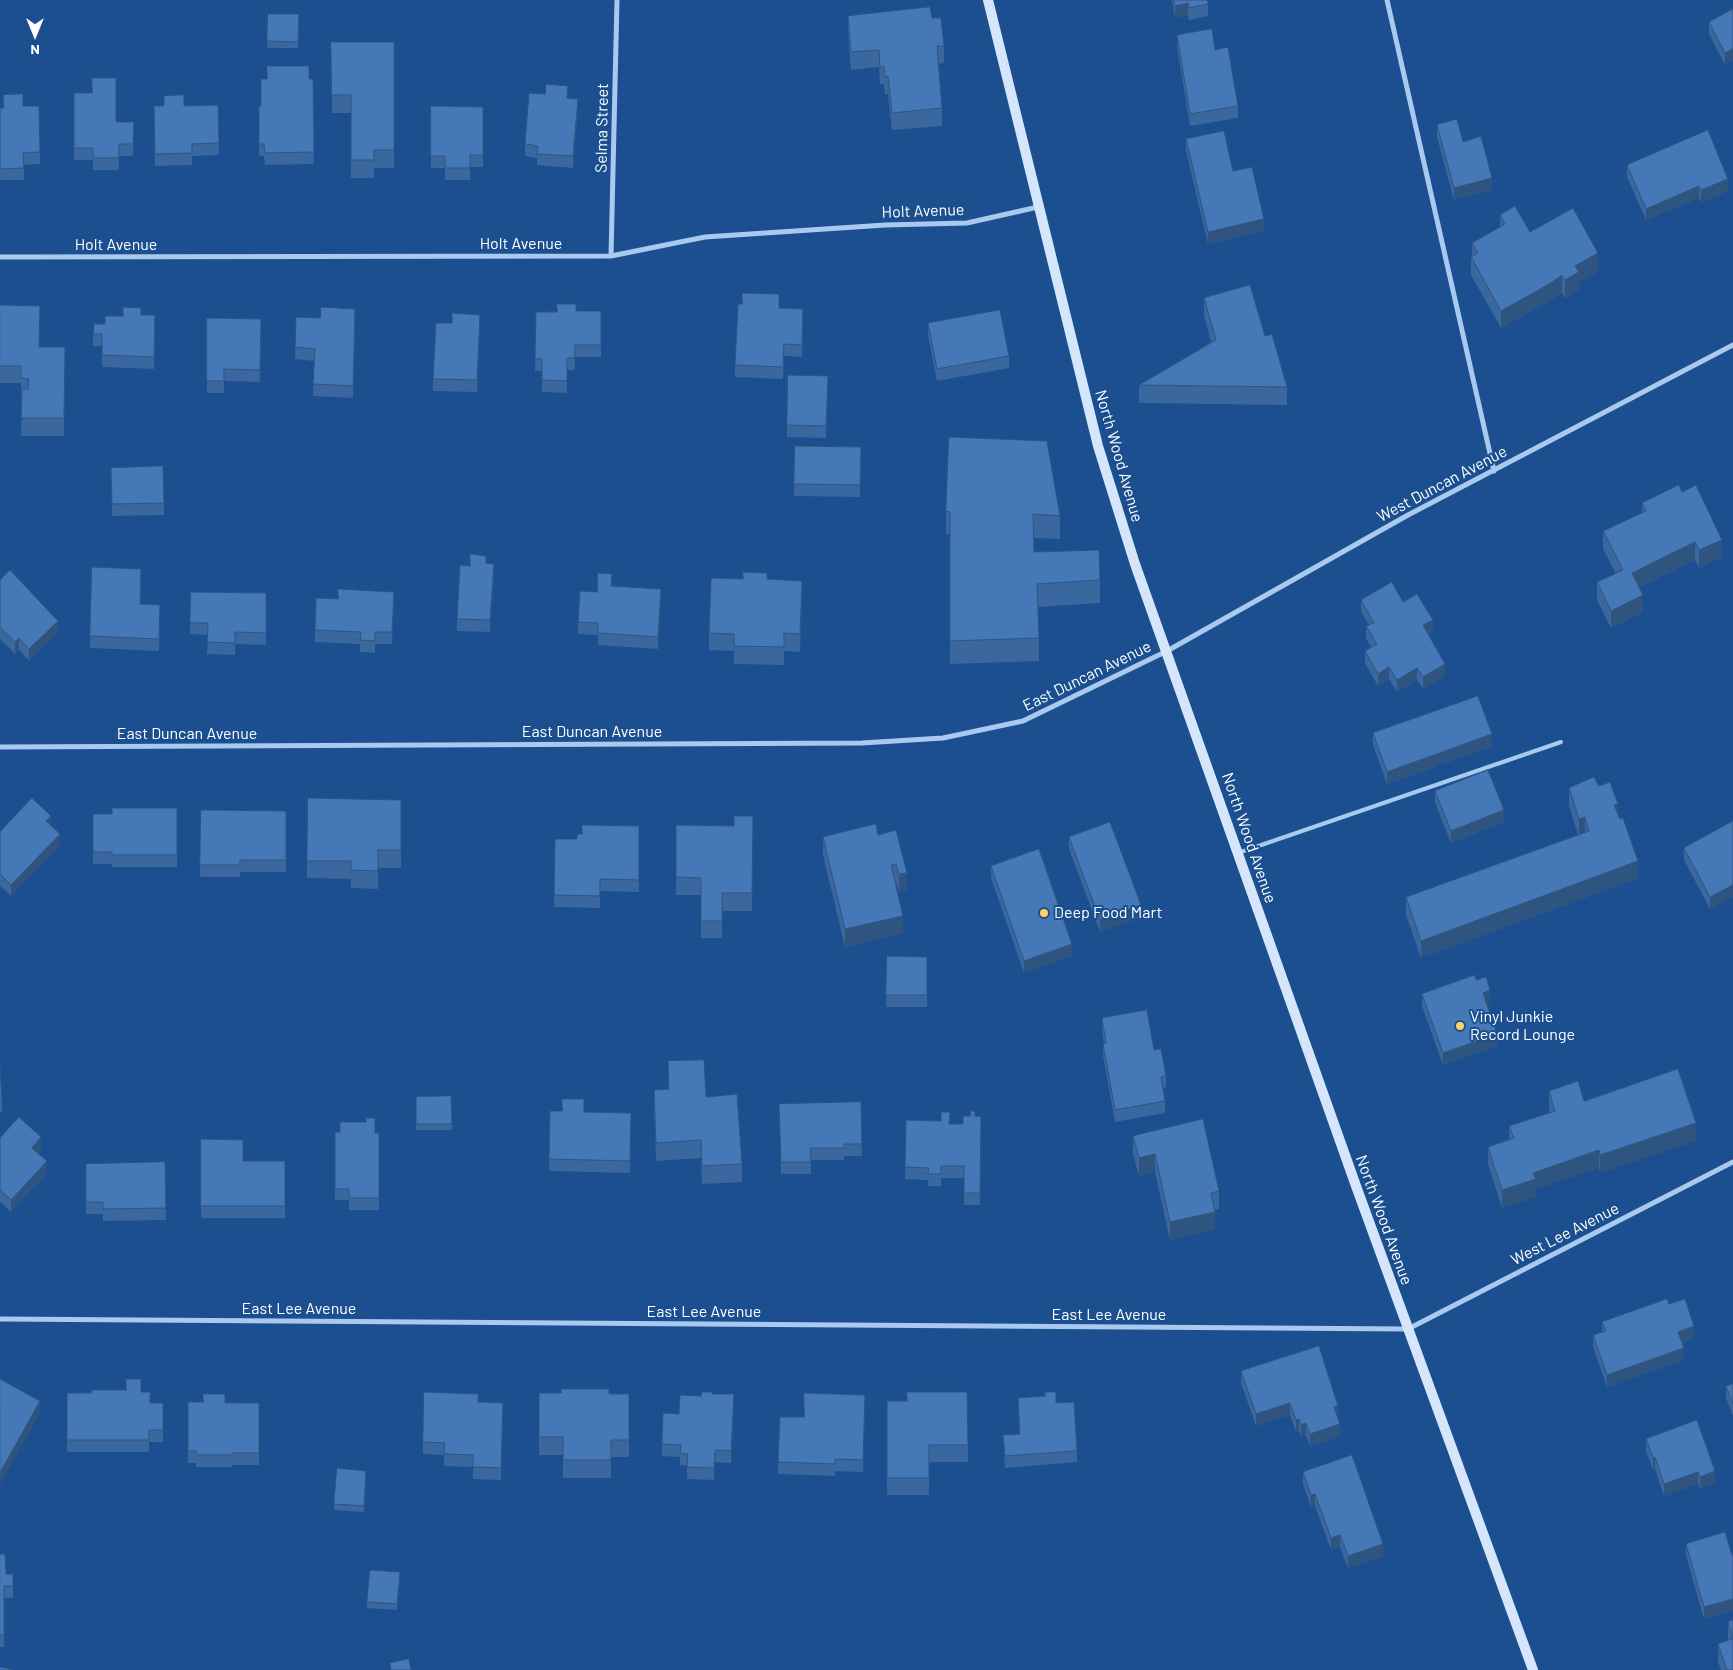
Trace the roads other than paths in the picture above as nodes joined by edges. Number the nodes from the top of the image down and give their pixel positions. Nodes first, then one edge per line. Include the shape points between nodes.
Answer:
1 (617, 0) edge
2 (988, 0) edge
3 (1386, 0) edge
4 (1038, 208) junction
5 (611, 256) junction
6 (0, 257) edge
7 (1733, 345) edge
8 (1494, 471) junction
9 (1167, 651) junction
10 (1561, 742) dead end
11 (0, 747) edge
12 (1238, 853) junction
13 (1733, 1162) edge
14 (0, 1319) edge
15 (1408, 1329) junction
16 (1533, 1670) edge

1 - 5 street, Selma Street
2 - 4 main road, North Wood Avenue
3 - 8 street
4 - 5 street, Holt Avenue via 967,223 704,237
4 - 9 main road, North Wood Avenue via 1098,446 1135,564
5 - 6 street, Holt Avenue
7 - 8 street, West Duncan Avenue
8 - 9 street, West Duncan Avenue via 1408,515
9 - 11 street, East Duncan Avenue via 1023,721 943,738 862,743
9 - 12 main road, North Wood Avenue
10 - 12 lane
12 - 15 main road, North Wood Avenue
13 - 15 street, West Lee Avenue
14 - 15 street, East Lee Avenue
15 - 16 main road, North Wood Avenue

